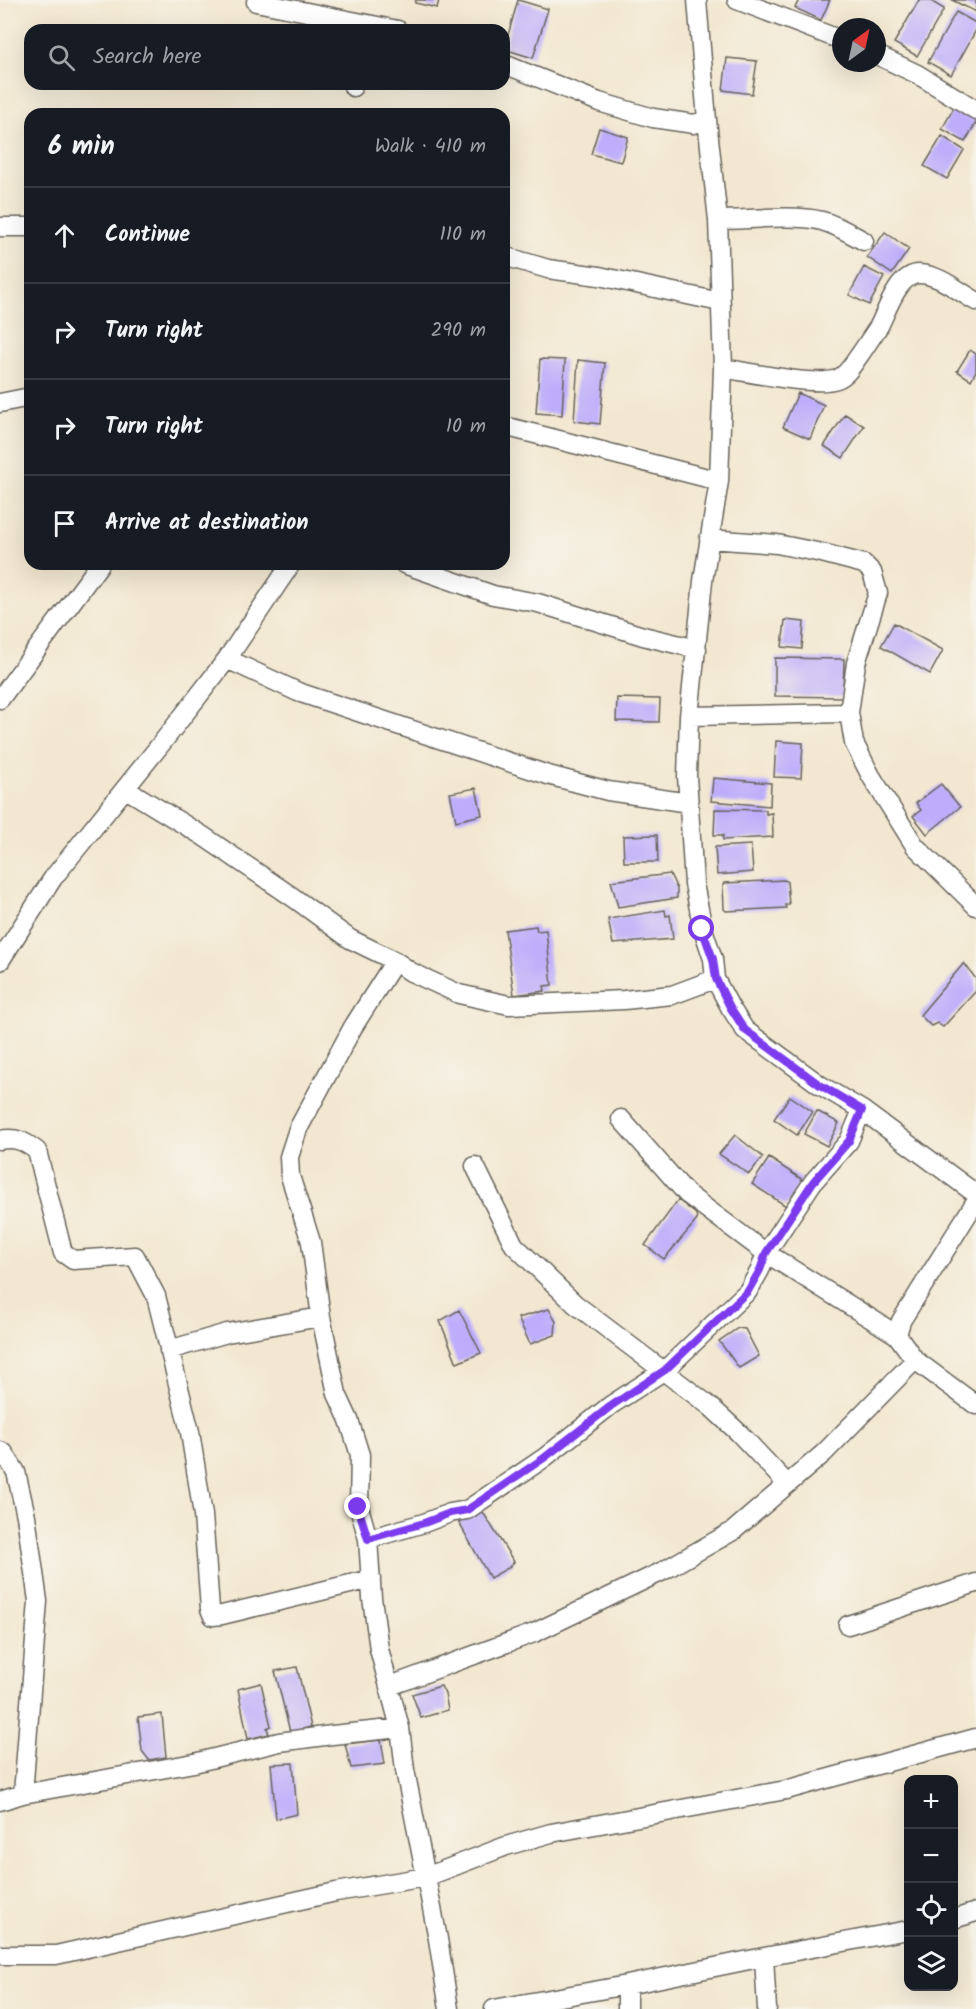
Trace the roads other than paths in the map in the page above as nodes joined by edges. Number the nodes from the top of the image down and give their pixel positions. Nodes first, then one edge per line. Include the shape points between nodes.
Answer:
1 (697, 0) edge
2 (736, 0) edge
3 (256, 2) dead end
4 (348, 24) edge
5 (832, 37) edge
6 (886, 59) edge
7 (510, 66) edge
8 (976, 110) edge
9 (707, 120) junction
10 (718, 220) junction
11 (0, 227) edge
12 (24, 227) edge
13 (864, 241) dead end
14 (510, 258) edge
15 (976, 301) edge
16 (720, 302) junction
17 (723, 368) junction
18 (24, 398) edge
19 (0, 403) edge
20 (510, 428) edge
21 (719, 481) junction
22 (709, 539) junction
23 (96, 570) edge
24 (287, 570) edge
25 (421, 570) edge
26 (697, 649) junction
27 (227, 659) junction
28 (0, 699) edge
29 (849, 713) junction
30 (689, 716) junction
31 (126, 789) junction
32 (689, 803) junction
33 (976, 906) edge
34 (395, 960) junction
35 (0, 961) edge
36 (716, 979) junction
37 (862, 1110) junction
38 (621, 1119) dead end
39 (0, 1140) edge
40 (475, 1166) dead end
41 (976, 1194) edge
42 (976, 1201) edge
43 (766, 1253) junction
44 (321, 1317) junction
45 (897, 1335) junction
46 (170, 1350) junction
47 (915, 1360) junction
48 (665, 1370) junction
49 (976, 1406) edge
50 (0, 1451) edge
51 (787, 1484) junction
52 (368, 1539) junction
53 (371, 1579) junction
54 (976, 1583) edge
55 (848, 1625) dead end
56 (390, 1686) junction
57 (400, 1728) junction
58 (976, 1738) edge
59 (23, 1794) junction
60 (0, 1802) edge
61 (426, 1876) junction
62 (976, 1912) edge
63 (958, 1918) edge
64 (904, 1931) edge
65 (0, 1955) edge
66 (764, 1957) junction
67 (627, 1985) junction
68 (449, 2009) edge
69 (494, 2009) edge
70 (627, 2009) edge
71 (767, 2009) edge

1 - 9 street
2 - 5 street
3 - 4 street
6 - 8 street
7 - 9 street via 599,102 653,118 694,124
9 - 10 street
10 - 13 street via 821,221
10 - 16 street
11 - 12 street
14 - 16 street via 548,270 600,276
15 - 17 street via 937,278 918,274 901,284 847,373 836,380 787,379
16 - 17 street
17 - 21 street
18 - 19 street
20 - 21 street
21 - 22 street
22 - 26 street
22 - 29 street via 777,544 822,553 864,564 872,572 878,593 855,663
23 - 28 street
24 - 27 street
25 - 26 street via 493,595 538,603
26 - 30 street
27 - 31 street
27 - 32 street via 298,692 548,774 608,791
29 - 30 street
29 - 33 street via 854,742 915,846
30 - 32 street
31 - 34 street via 203,836 350,939
31 - 35 street via 53,879
32 - 36 street via 694,884
34 - 36 street via 411,972 459,994 509,1005 672,995
34 - 44 street via 308,1108 289,1157 290,1176 311,1242
36 - 37 street via 745,1030 820,1085
37 - 41 street
37 - 43 street via 849,1141 813,1182
38 - 43 street via 687,1194
39 - 46 street via 13,1138 37,1151 63,1253 73,1260 135,1256 156,1296
40 - 48 street via 514,1245 574,1304
42 - 45 street via 901,1321
43 - 45 street
43 - 48 street via 748,1291
44 - 46 street via 227,1333
44 - 52 street via 338,1394 360,1455 358,1507
45 - 47 street
46 - 53 street via 190,1432 213,1616
47 - 49 street
47 - 51 street via 824,1453
48 - 51 street via 739,1433
48 - 52 street via 467,1510
50 - 59 street via 16,1472 39,1600
51 - 56 street via 733,1531 663,1571 534,1633
52 - 53 street
53 - 56 street via 379,1649
54 - 55 street
56 - 57 street
57 - 59 street via 279,1742 195,1763
57 - 61 street
58 - 61 street via 786,1790 551,1833
59 - 60 street
61 - 65 street via 336,1892 56,1955
61 - 68 street
62 - 63 street
64 - 66 street
66 - 67 street
66 - 71 street
67 - 69 street
67 - 70 street

